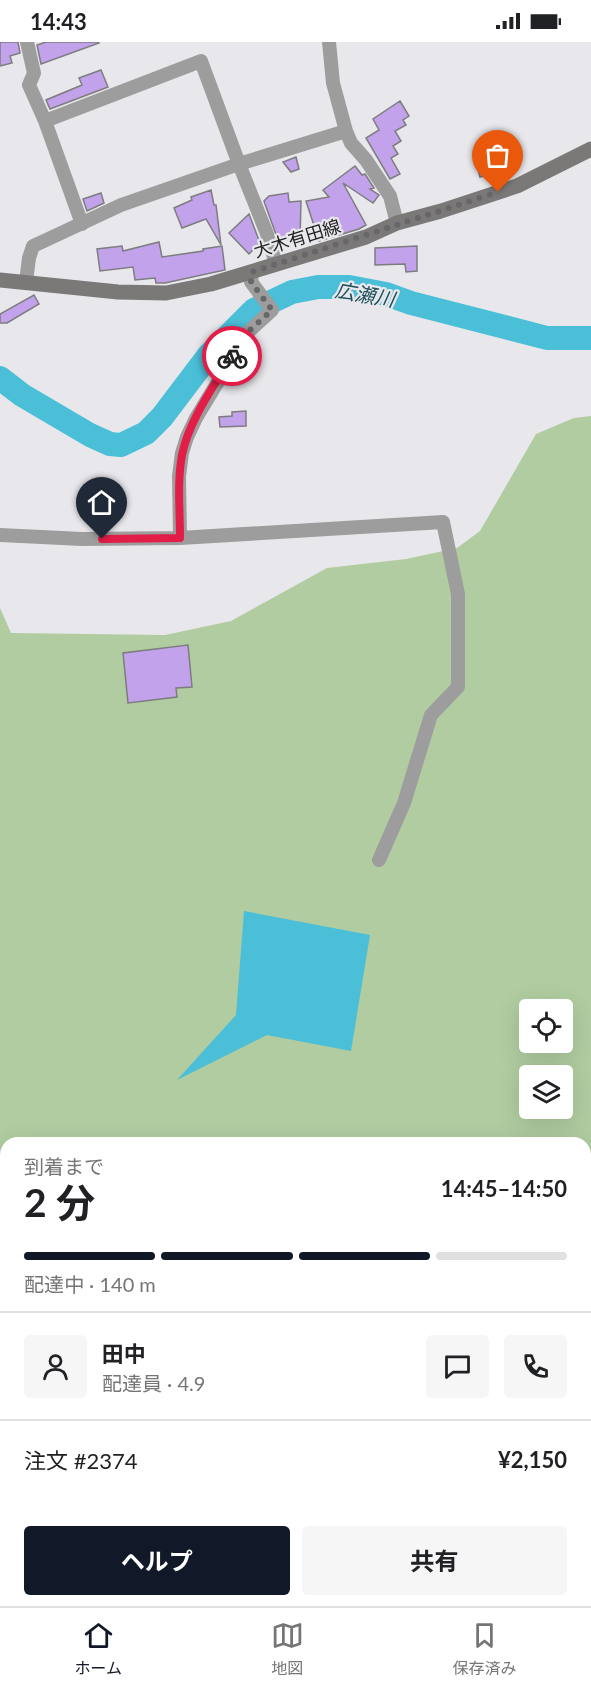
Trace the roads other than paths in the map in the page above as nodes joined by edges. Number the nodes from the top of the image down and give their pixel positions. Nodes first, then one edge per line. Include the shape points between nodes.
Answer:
1 (27, 42) edge
2 (329, 42) edge
3 (45, 121) junction
4 (346, 130) junction
5 (591, 149) edge
6 (239, 164) junction
7 (82, 224) junction
8 (398, 224) junction
9 (276, 264) junction
10 (251, 277) junction
11 (0, 280) edge
12 (26, 282) junction
13 (0, 535) edge
14 (180, 538) junction
15 (379, 860) dead end

1 - 3 street via 34,73 29,85
2 - 4 street via 333,83
3 - 6 street via 201,61
3 - 7 street
4 - 6 street
4 - 8 street via 351,143 390,196
5 - 8 main road, 大木有田線 via 517,186
6 - 7 street via 121,205
6 - 9 street
7 - 12 street via 33,246
8 - 9 main road, 大木有田線
9 - 10 main road, 大木有田線
10 - 12 main road, 大木有田線 via 165,293
10 - 14 street via 272,310 248,332 187,437 179,476
11 - 12 main road, 大木有田線
13 - 14 street
14 - 15 street via 443,522 458,594 458,687 431,715 404,803

